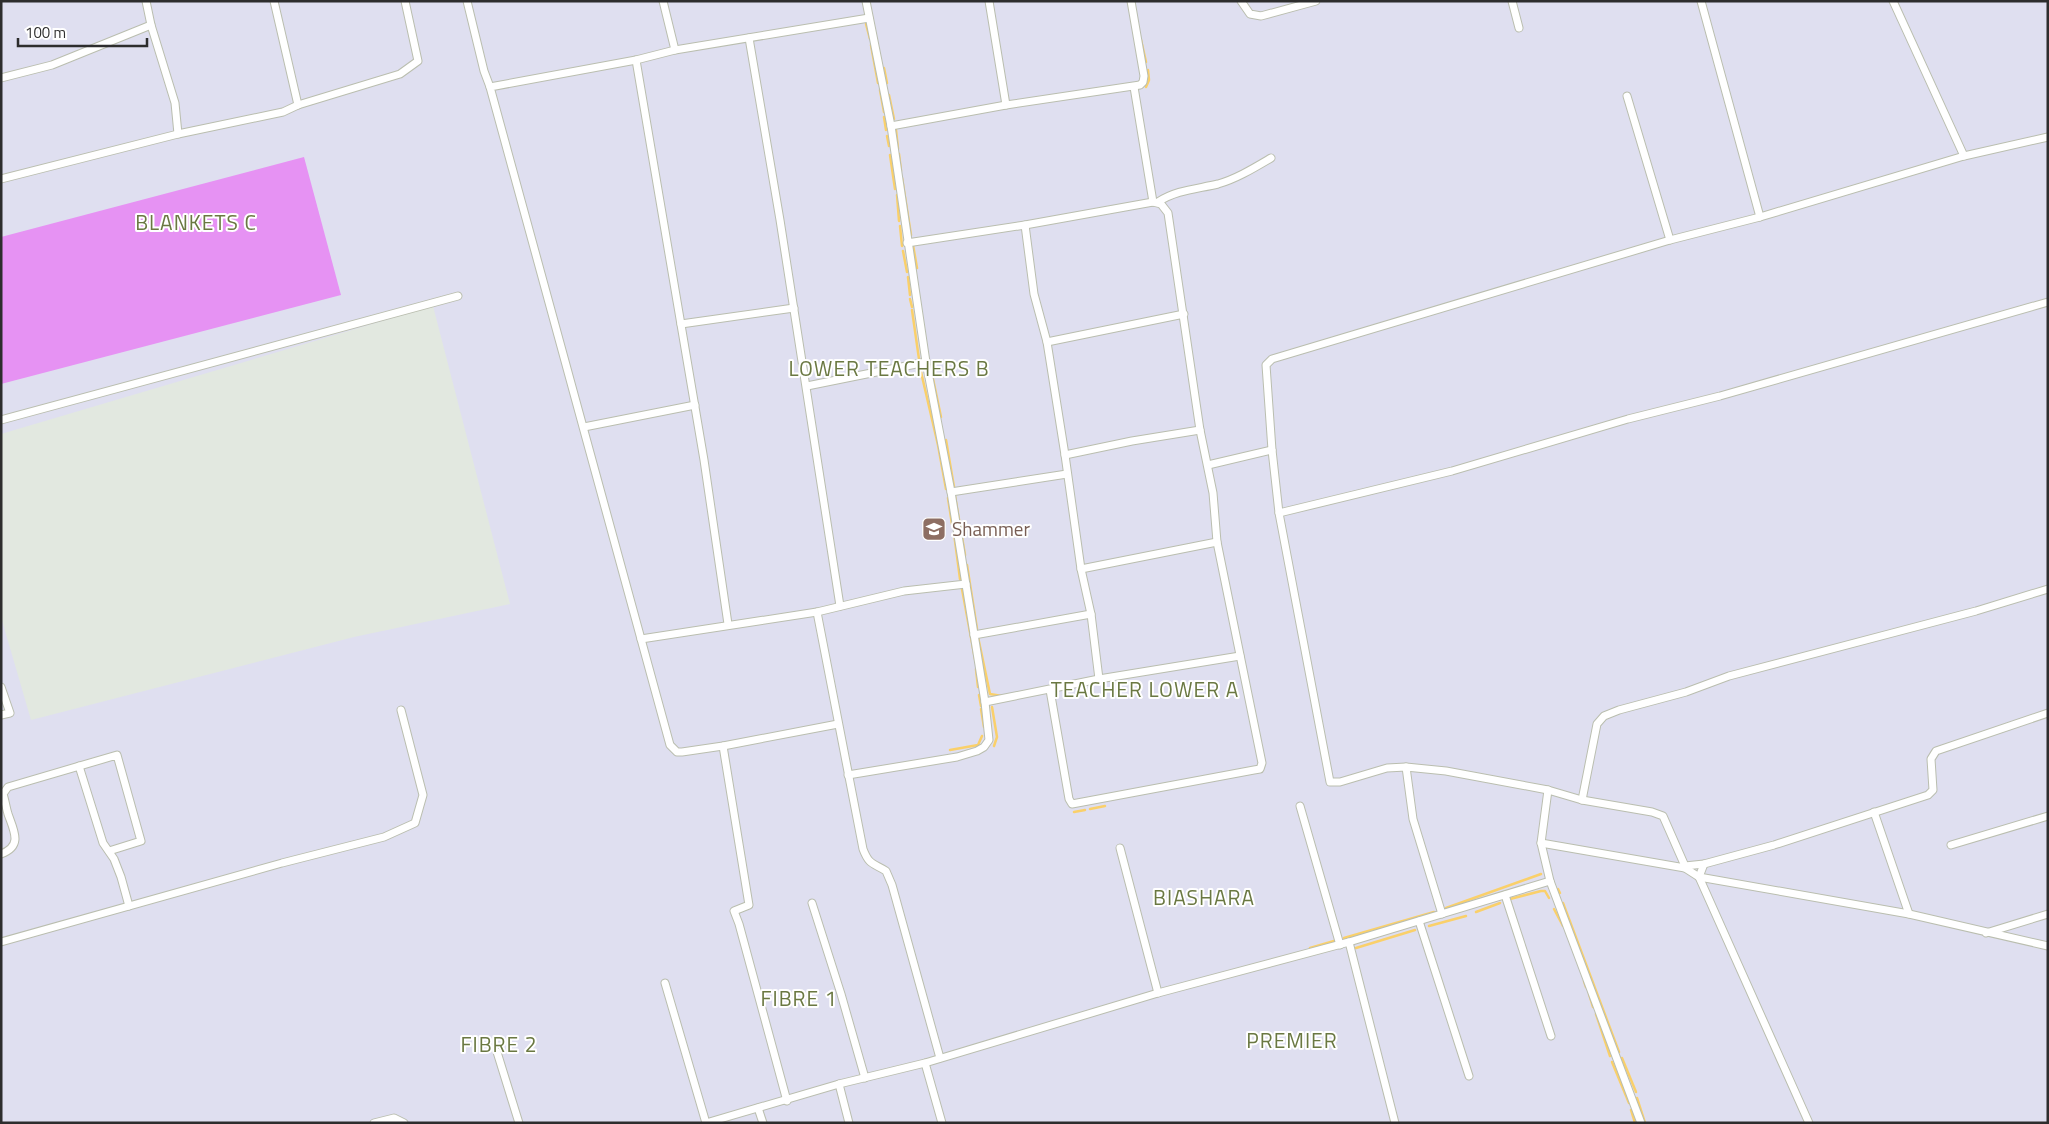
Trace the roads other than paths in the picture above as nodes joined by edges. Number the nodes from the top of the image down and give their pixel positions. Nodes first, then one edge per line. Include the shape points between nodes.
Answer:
1 (146, 1) edge
2 (274, 1) edge
3 (404, 1) edge
4 (467, 1) edge
5 (663, 1) edge
6 (866, 1) edge
7 (989, 1) edge
8 (1131, 1) edge
9 (1241, 1) edge
10 (1316, 1) edge
11 (1512, 1) edge
12 (1701, 1) edge
13 (1893, 1) edge
14 (869, 18) junction
15 (151, 25) junction
16 (1519, 28) dead end
17 (749, 38) junction
18 (674, 50) junction
19 (636, 60) junction
20 (1, 78) edge
21 (1134, 86) junction
22 (490, 87) junction
23 (1627, 96) dead end
24 (298, 105) junction
25 (1006, 105) junction
26 (891, 126) junction
27 (178, 134) junction
28 (2048, 137) edge
29 (1964, 156) junction
30 (1271, 158) dead end
31 (1, 179) edge
32 (1155, 202) junction
33 (1760, 217) junction
34 (1025, 225) junction
35 (1670, 240) junction
36 (907, 243) junction
37 (458, 296) dead end
38 (2048, 302) edge
39 (794, 308) junction
40 (1184, 314) junction
41 (681, 324) junction
42 (1047, 342) junction
43 (926, 362) junction
44 (807, 386) junction
45 (695, 404) junction
46 (1, 420) edge
47 (584, 427) junction
48 (1200, 430) junction
49 (1272, 450) junction
50 (1066, 455) junction
51 (1208, 465) junction
52 (1067, 474) junction
53 (952, 492) junction
54 (1279, 513) junction
55 (1218, 542) junction
56 (1081, 569) junction
57 (966, 584) junction
58 (2048, 589) edge
59 (840, 606) junction
60 (817, 612) junction
61 (1091, 614) junction
62 (728, 624) junction
63 (974, 635) junction
64 (641, 638) junction
65 (1240, 656) junction
66 (1099, 679) junction
67 (1, 687) edge
68 (1050, 690) junction
69 (985, 702) junction
70 (400, 710) dead end
71 (2048, 713) edge
72 (1, 715) edge
73 (838, 724) junction
74 (723, 746) junction
75 (79, 766) junction
76 (1406, 767) junction
77 (848, 775) junction
78 (1548, 790) junction
79 (1582, 800) junction
80 (1300, 806) dead end
81 (1874, 812) junction
82 (2048, 816) edge
83 (1542, 842) junction
84 (1951, 845) dead end
85 (1120, 848) dead end
86 (109, 852) junction
87 (1, 854) edge
88 (1704, 864) junction
89 (1685, 867) junction
90 (1699, 877) junction
91 (1550, 881) junction
92 (1505, 895) junction
93 (812, 902) dead end
94 (128, 906) junction
95 (1442, 914) junction
96 (1909, 914) junction
97 (2048, 914) edge
98 (1419, 921) junction
99 (1986, 933) junction
100 (1, 942) edge
101 (1349, 942) junction
102 (1340, 944) junction
103 (2048, 946) edge
104 (666, 983) dead end
105 (1158, 993) junction
106 (1551, 1036) dead end
107 (497, 1052) dead end
108 (940, 1058) junction
109 (925, 1063) junction
110 (1469, 1076) dead end
111 (864, 1078) junction
112 (839, 1084) junction
113 (787, 1101) junction
114 (758, 1108) junction
115 (374, 1123) edge
116 (404, 1123) edge
117 (519, 1123) edge
118 (706, 1123) edge
119 (762, 1123) edge
120 (849, 1123) edge
121 (942, 1123) edge
122 (1395, 1123) edge
123 (1641, 1123) edge
124 (1810, 1123) edge

1 - 15 street
2 - 24 street
3 - 24 street via 418,61 400,74
4 - 22 street
5 - 18 street
6 - 14 street
7 - 25 street
8 - 21 street via 1144,76 1143,82
9 - 10 street via 1250,14 1261,16
11 - 16 street
12 - 33 street
13 - 29 street
14 - 17 street
14 - 26 street
15 - 20 street via 52,65
15 - 27 street via 176,103
17 - 18 street
17 - 39 street
18 - 19 street
19 - 22 street
19 - 41 street
21 - 25 street
21 - 32 street
22 - 47 street
23 - 35 street
24 - 27 street via 283,112
25 - 26 street
26 - 36 street
27 - 31 street
28 - 29 street
29 - 33 street
30 - 32 street via 1219,184 1189,189
32 - 34 street
32 - 40 street via 1168,213
33 - 35 street
34 - 36 street
34 - 42 street via 1034,294
35 - 49 street via 1268,361 1265,370
36 - 43 street
37 - 46 street
38 - 54 street via 1452,471
39 - 41 street
39 - 44 street
40 - 42 street
40 - 48 street
41 - 45 street
42 - 50 street
43 - 44 street
43 - 53 street
44 - 59 street
45 - 47 street
45 - 62 street
47 - 64 street
48 - 50 street
48 - 51 street
49 - 51 street
49 - 54 street
50 - 52 street
51 - 55 street
52 - 53 street
52 - 56 street
53 - 57 street
54 - 76 street via 1328,778 1330,782 1340,782 1386,768
55 - 56 street
55 - 65 street
56 - 61 street
57 - 59 street via 904,591
57 - 63 street
58 - 79 street via 1729,676 1604,716 1596,724
59 - 60 street
60 - 62 street
60 - 73 street
61 - 63 street
61 - 66 street
62 - 64 street
63 - 69 street
64 - 74 street via 662,722 673,750
65 - 66 street
65 - 68 street via 1262,764 1260,769 1087,802 1072,804 1068,798
66 - 68 street
67 - 72 street via 10,713
68 - 69 street
69 - 77 street via 989,740 978,751
70 - 94 street via 423,795 415,823 384,837
71 - 81 street via 1936,751 1931,759 1933,790 1928,795
73 - 74 street
73 - 77 street
74 - 113 street via 749,905 734,911
75 - 86 street via 103,843
75 - 86 street via 117,755 141,841
75 - 87 street via 8,787 3,794 15,843
76 - 78 street
76 - 95 street via 1413,819
77 - 108 street via 863,849 872,865 886,871 892,885
78 - 79 street
78 - 83 street
79 - 89 street via 1663,816
80 - 102 street
81 - 88 street
81 - 96 street
82 - 84 street
83 - 89 street
83 - 91 street
85 - 105 street
86 - 94 street via 122,878
88 - 89 street
88 - 90 street
89 - 90 street
90 - 96 street
90 - 124 street
91 - 92 street
91 - 123 street
92 - 95 street
92 - 106 street
93 - 111 street
94 - 100 street
95 - 98 street
96 - 99 street
97 - 99 street
98 - 101 street
98 - 110 street
99 - 103 street
101 - 102 street
101 - 122 street
102 - 105 street
104 - 118 street
105 - 108 street
107 - 117 street
108 - 109 street
109 - 111 street
109 - 121 street
111 - 112 street
112 - 113 street
112 - 120 street
113 - 114 street
114 - 118 street
114 - 119 street
115 - 116 street via 394,1118

